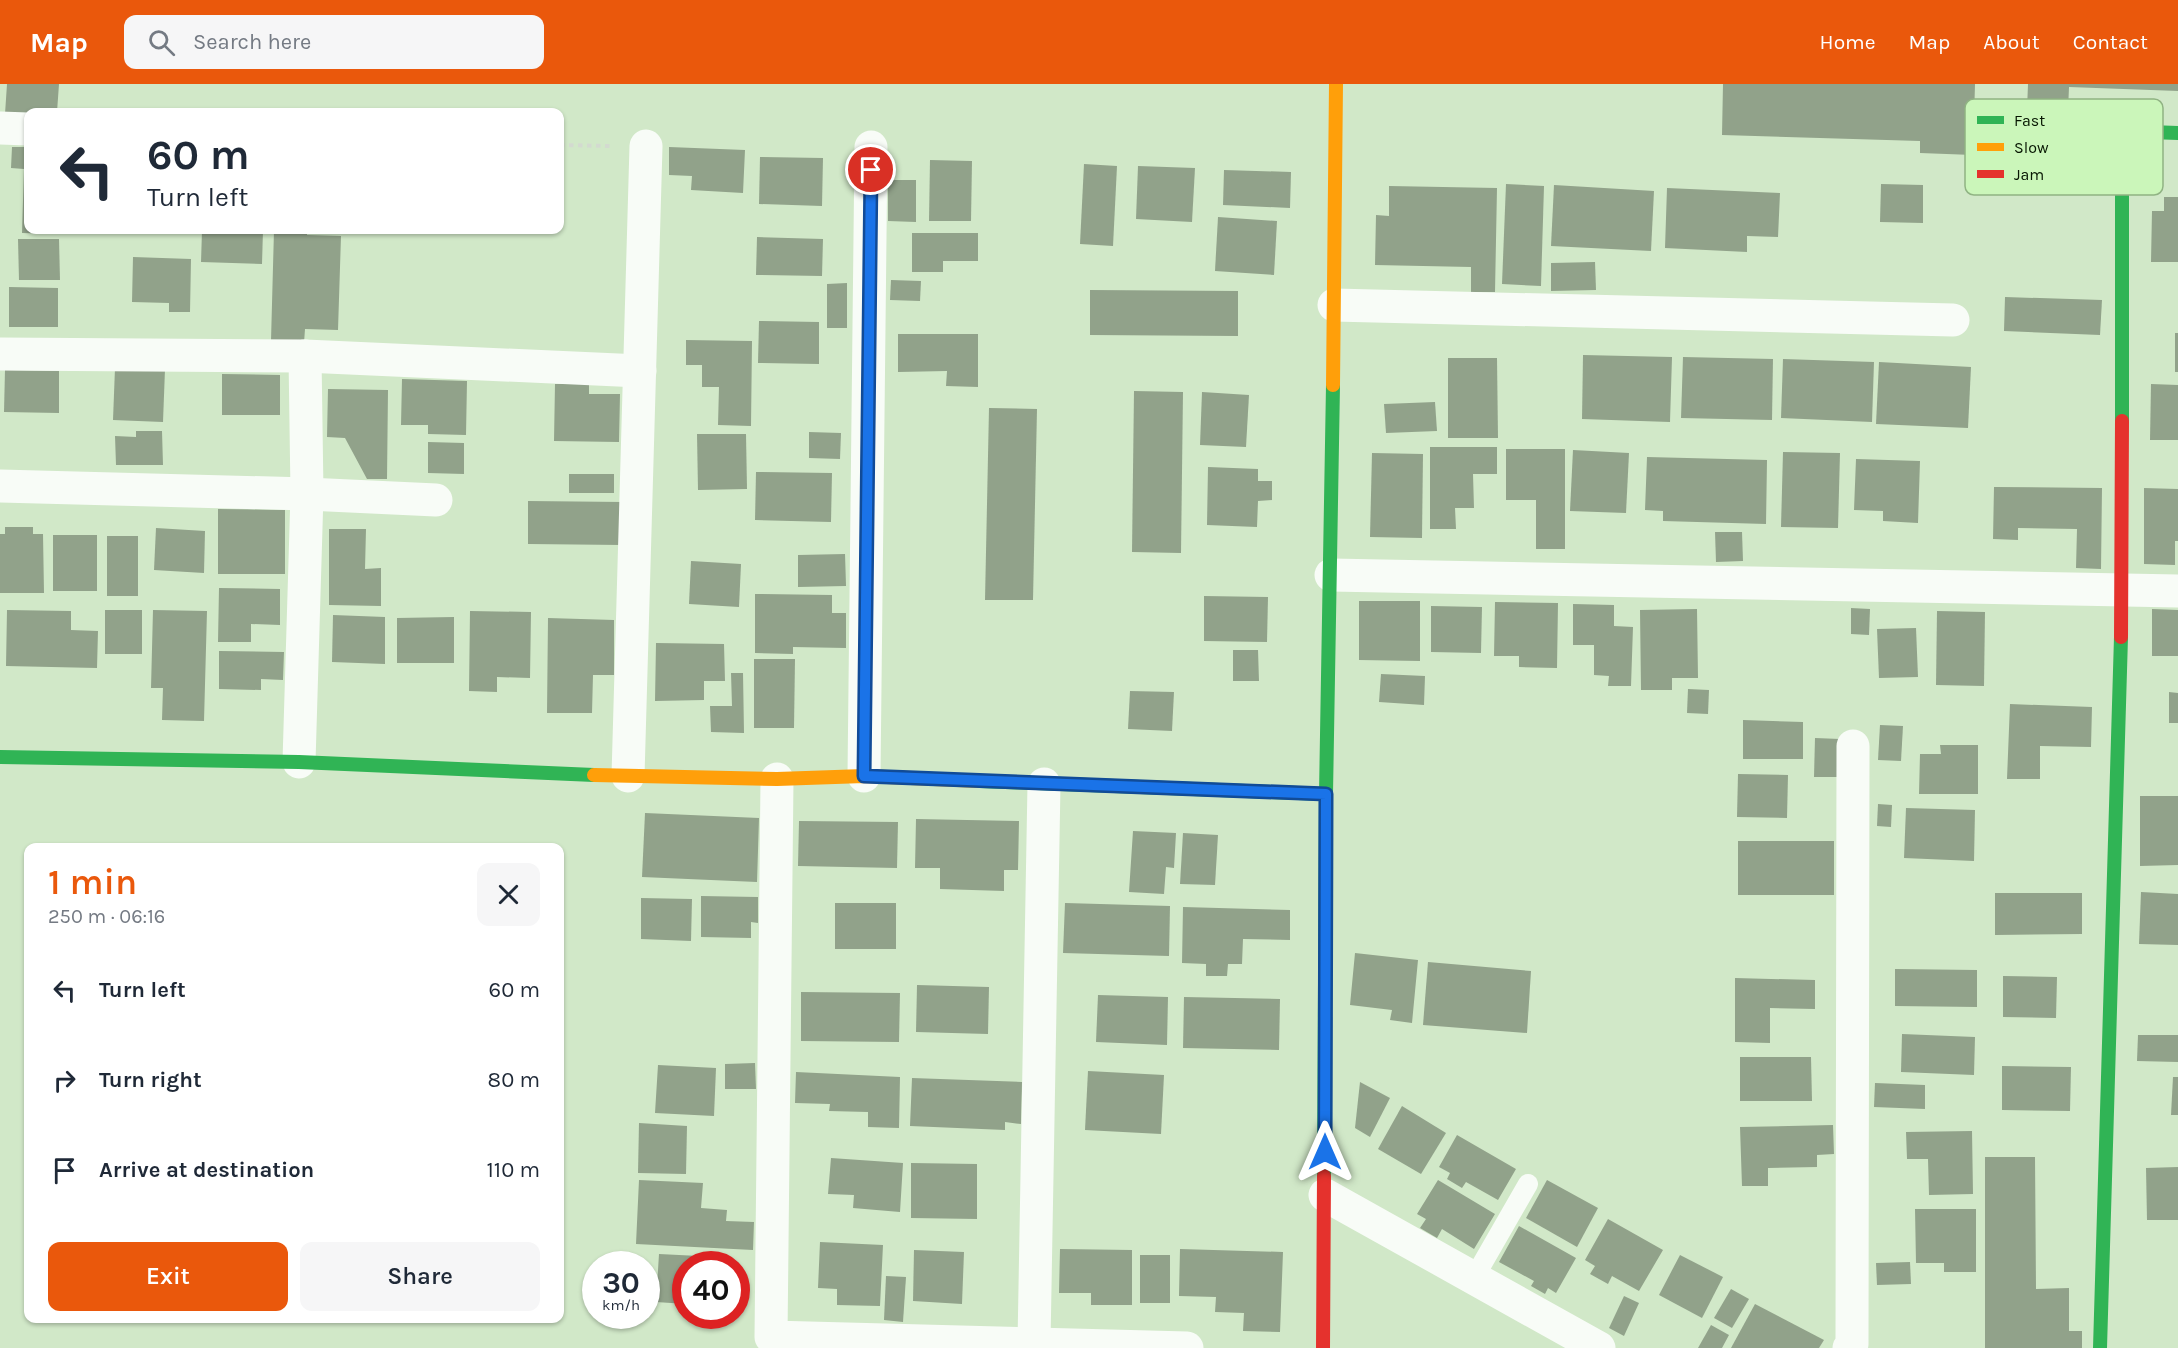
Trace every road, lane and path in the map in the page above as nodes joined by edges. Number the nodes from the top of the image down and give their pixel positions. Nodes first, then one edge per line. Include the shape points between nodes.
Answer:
1 (1336, 84) edge
2 (0, 128) edge
3 (24, 129) edge
4 (2163, 132) edge
5 (2178, 133) edge
6 (564, 145) edge
7 (646, 146) joint
8 (871, 147) dead end
9 (2122, 195) edge
10 (1334, 305) junction
11 (1953, 320) dead end
12 (0, 354) edge
13 (305, 356) junction
14 (639, 370) junction
15 (0, 486) edge
16 (306, 494) junction
17 (436, 500) dead end
18 (1331, 575) junction
19 (2122, 590) junction
20 (2178, 591) edge
21 (1853, 746) dead end
22 (0, 757) edge
23 (298, 762) junction
24 (628, 776) junction
25 (864, 776) junction
26 (777, 779) junction
27 (1044, 784) junction
28 (1326, 794) junction
29 (1528, 1184) dead end
30 (1325, 1196) junction
31 (1474, 1278) junction
32 (1034, 1343) junction
33 (1187, 1348) edge
34 (1323, 1348) edge
35 (1599, 1348) edge
36 (1849, 1348) edge
37 (2100, 1348) edge

1 - 10 street
2 - 3 street
4 - 5 street
6 - 7 path
7 - 14 street
8 - 25 street
9 - 19 street
10 - 11 street
10 - 18 street
12 - 13 street
13 - 14 street
13 - 16 street
14 - 24 street
15 - 16 street
16 - 17 street
16 - 23 street
18 - 19 street
18 - 28 street
19 - 20 street
19 - 37 street
21 - 36 street
22 - 23 street
23 - 24 street
24 - 26 street
25 - 26 street
25 - 27 street
26 - 32 street via 771,1337
27 - 28 street
27 - 32 street
28 - 30 street
29 - 31 lane
30 - 31 street
30 - 34 street
31 - 35 street
32 - 33 street

